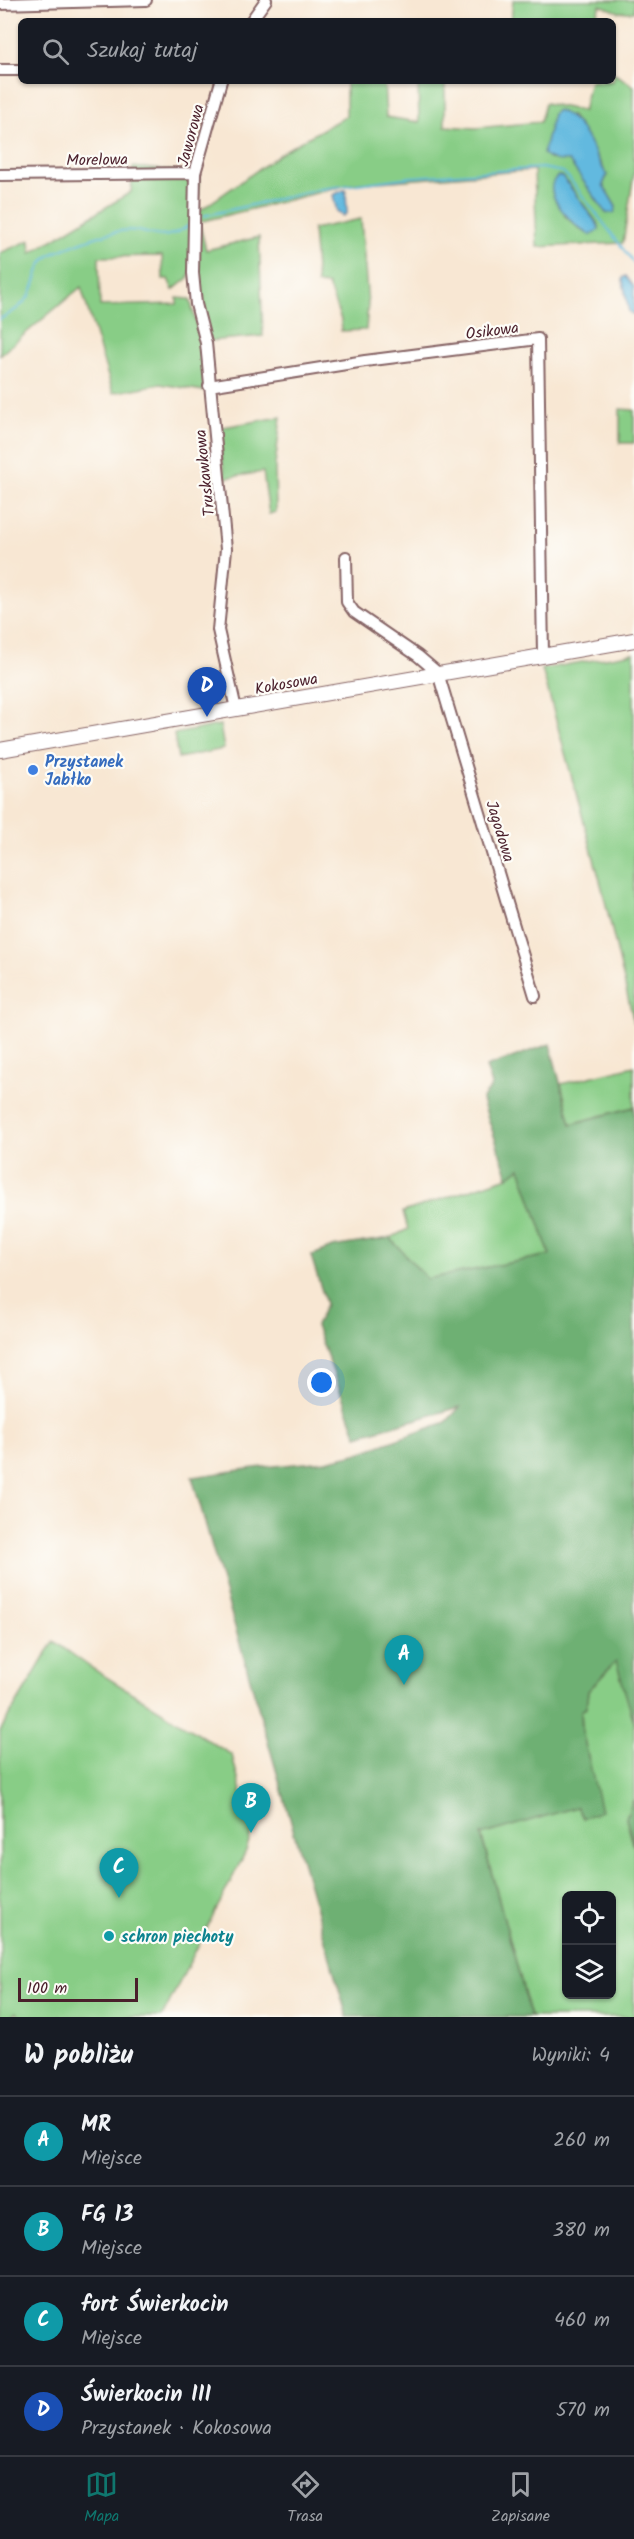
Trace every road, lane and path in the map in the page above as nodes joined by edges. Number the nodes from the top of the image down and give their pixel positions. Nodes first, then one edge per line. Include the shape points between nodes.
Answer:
1 (146, 0) edge
2 (266, 0) edge
3 (0, 4) edge
4 (253, 18) edge
5 (0, 70) edge
6 (18, 70) edge
7 (220, 84) edge
8 (195, 173) junction
9 (0, 174) edge
10 (195, 234) joint
11 (209, 386) junction
12 (346, 557) dead end
13 (634, 640) edge
14 (543, 655) junction
15 (438, 674) junction
16 (237, 709) junction
17 (0, 750) edge
18 (535, 996) dead end

1 - 3 street
2 - 4 street
5 - 6 street
7 - 8 street, Jaworowa
8 - 9 street, Morelowa
8 - 10 street, Jaworowa
10 - 11 street, Truskawkowa via 194,287 206,343
11 - 14 street, Osikowa via 538,339
11 - 16 street, Truskawkowa via 226,549 218,630
12 - 15 street via 347,602 354,612
13 - 14 main road, Kokosowa
14 - 15 main road, Kokosowa
15 - 16 main road, Kokosowa
15 - 18 street, Jagodowa
16 - 17 main road, Kokosowa

